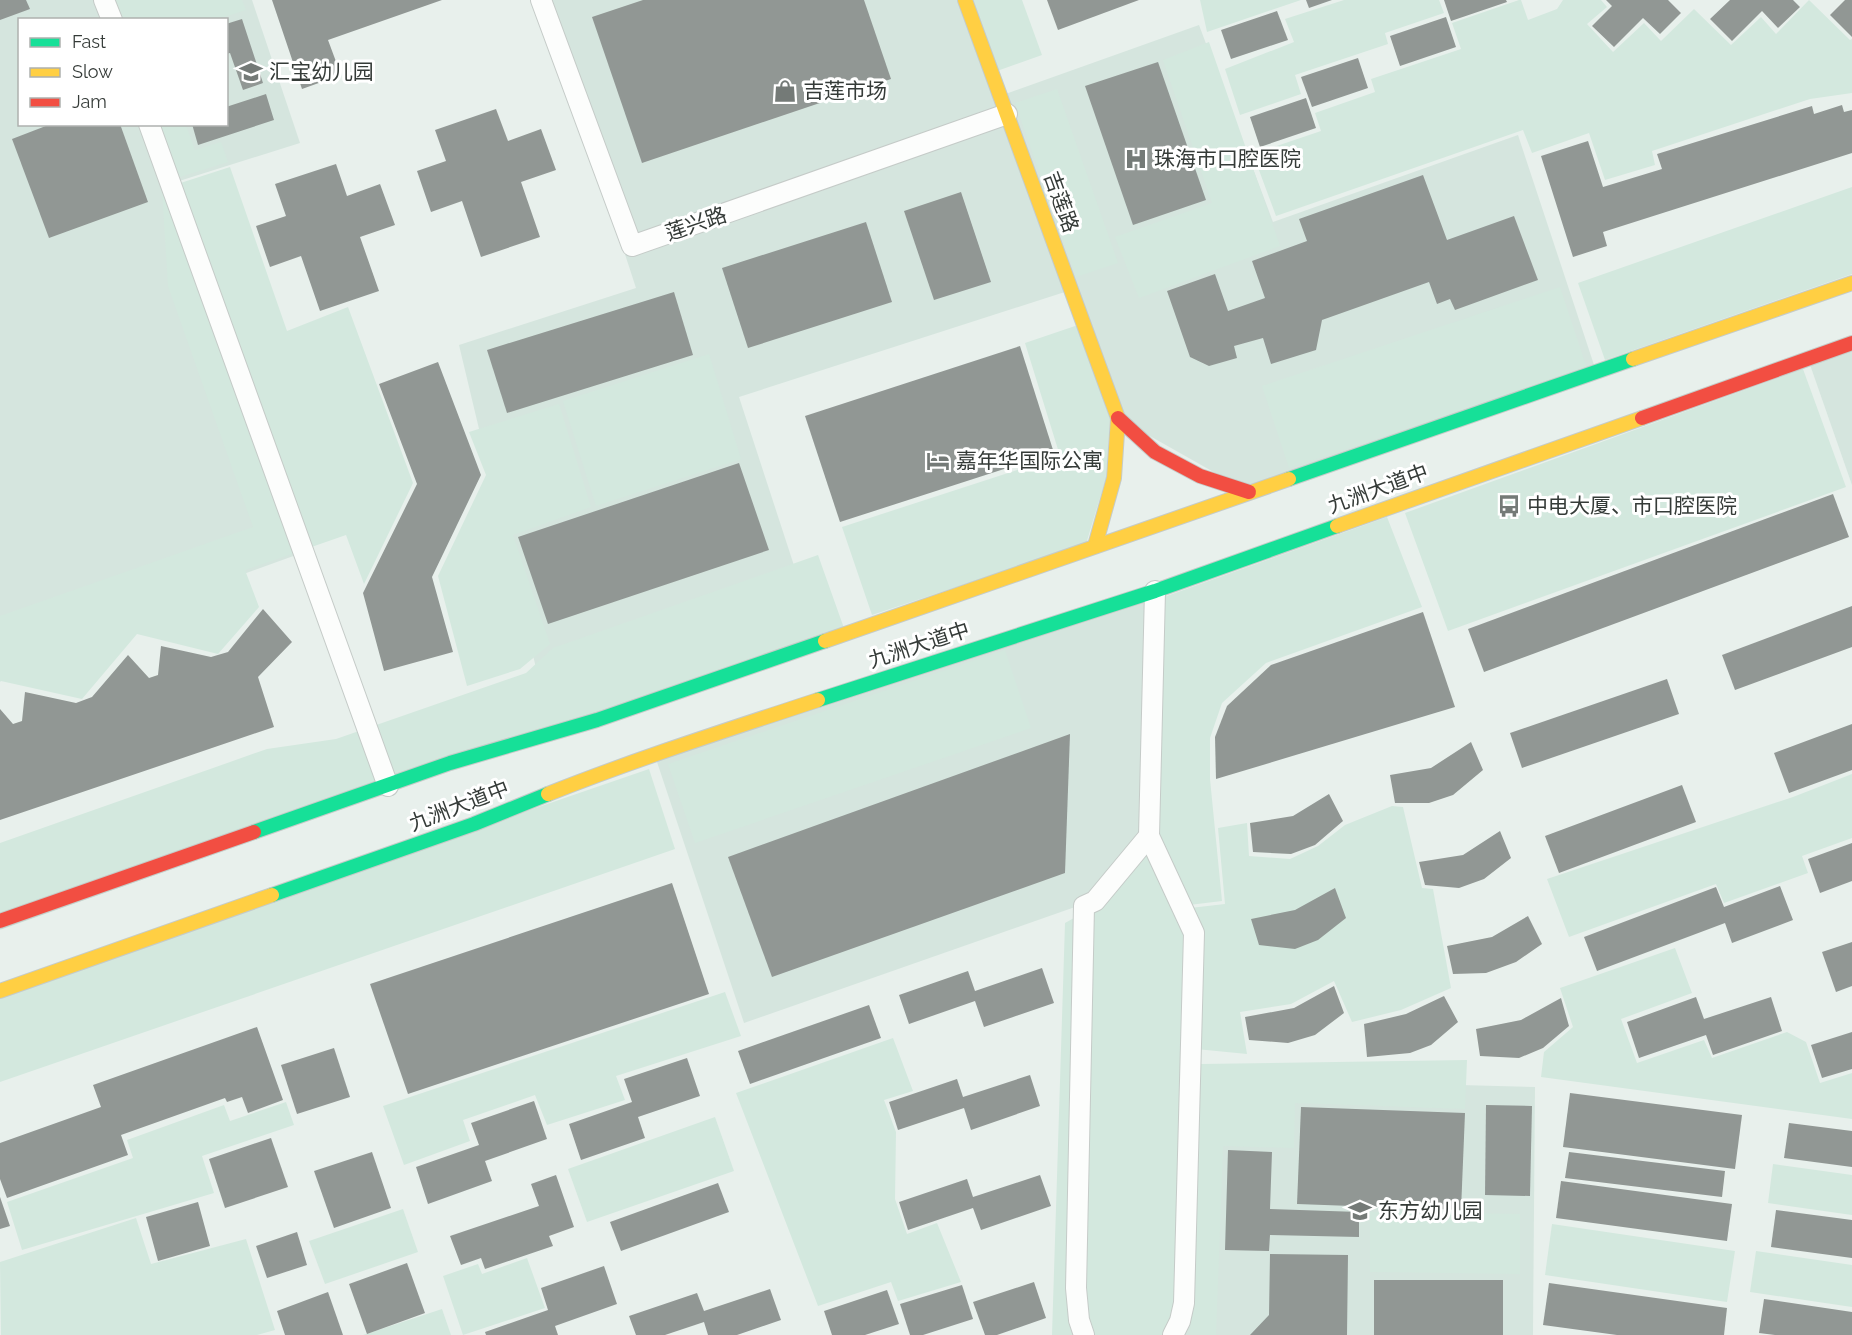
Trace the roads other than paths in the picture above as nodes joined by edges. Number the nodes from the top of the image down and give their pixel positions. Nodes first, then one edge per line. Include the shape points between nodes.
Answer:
1 (105, 0) edge
2 (541, 0) edge
3 (965, 0) edge
4 (111, 18) edge
5 (1007, 114) junction
6 (150, 126) edge
7 (1852, 283) edge
8 (1852, 343) edge
9 (1118, 418) junction
10 (1249, 492) junction
11 (1095, 546) junction
12 (1155, 591) junction
13 (388, 786) junction
14 (1149, 836) junction
15 (0, 921) edge
16 (0, 991) edge
17 (1084, 1335) edge
18 (1173, 1335) edge

1 - 4 street
2 - 5 street, 莲兴路 via 632,246
3 - 5 main road, 吉莲路
5 - 9 main road, 吉莲路
6 - 13 street
7 - 10 main road, 九洲大道中
8 - 12 main road, 九洲大道中
9 - 10 main road via 1155,452 1200,476
9 - 11 main road via 1114,478
10 - 11 main road, 九洲大道中
11 - 13 main road, 九洲大道中 via 597,720 450,763
12 - 14 street
12 - 16 main road, 九洲大道中 via 667,749 462,828
13 - 15 main road, 九洲大道中
14 - 17 street via 1095,901 1084,906 1076,1288
14 - 18 street via 1194,933 1184,1303

